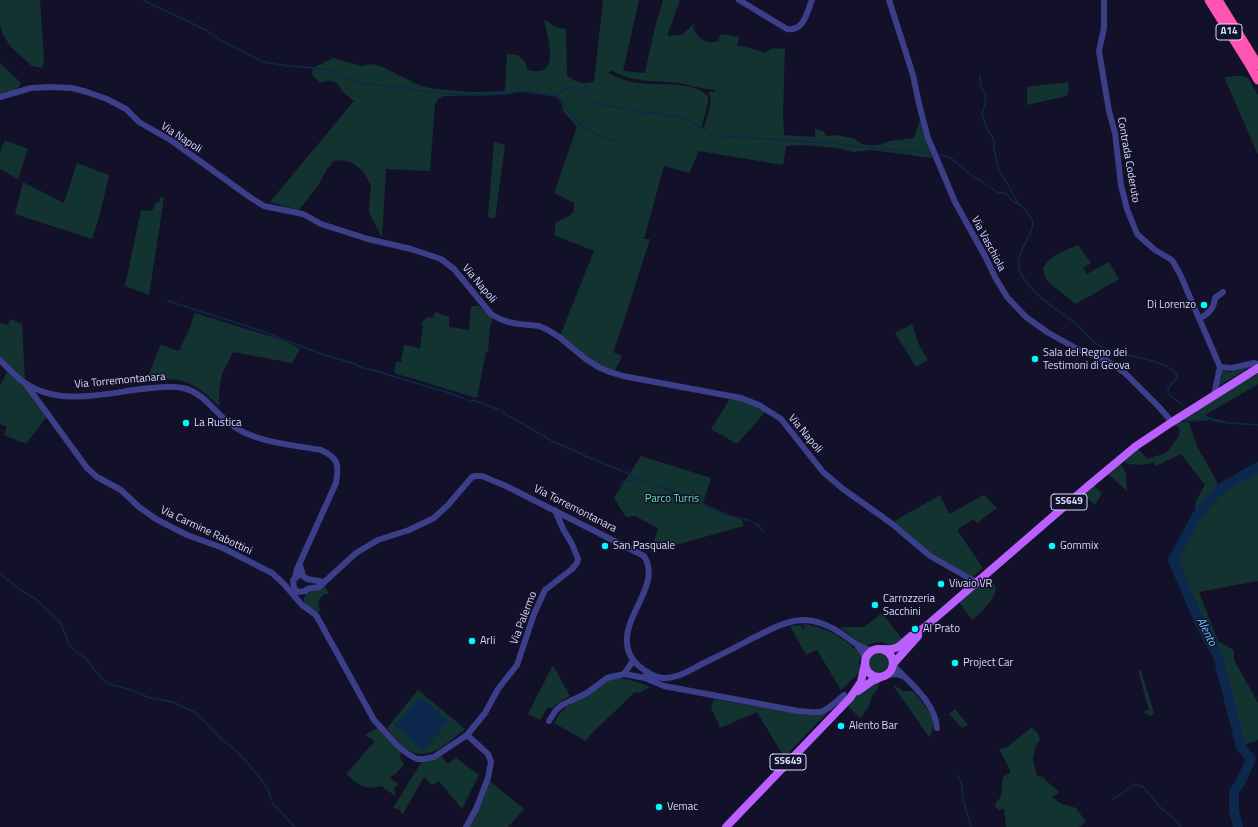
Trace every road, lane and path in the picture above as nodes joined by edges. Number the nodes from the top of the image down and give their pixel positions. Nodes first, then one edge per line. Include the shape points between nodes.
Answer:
1 (739, 0) edge
2 (812, 0) edge
3 (889, 0) edge
4 (1104, 0) edge
5 (1209, 0) edge
6 (1218, 0) edge
7 (1254, 63) edge
8 (1258, 80) edge
9 (0, 97) edge
10 (1224, 292) dead end
11 (1199, 319) junction
12 (0, 360) edge
13 (1258, 364) edge
14 (1220, 367) junction
15 (1258, 368) edge
16 (25, 383) junction
17 (1214, 395) junction
18 (1172, 422) junction
19 (555, 510) junction
20 (300, 563) junction
21 (305, 578) junction
22 (294, 579) junction
23 (324, 582) junction
24 (976, 582) junction
25 (283, 584) junction
26 (306, 590) junction
27 (302, 605) junction
28 (925, 627) junction
29 (853, 642) junction
30 (878, 649) junction
31 (633, 661) junction
32 (865, 662) junction
33 (893, 665) junction
34 (624, 674) junction
35 (646, 675) junction
36 (884, 676) junction
37 (906, 678) junction
38 (847, 696) junction
39 (549, 721) dead end
40 (937, 728) dead end
41 (467, 735) junction
42 (466, 827) edge
43 (726, 827) edge

1 - 2 street via 787,29 793,30 801,26
3 - 18 street, Via Vaschiola via 913,75 928,138 955,202 1007,297 1026,317 1047,332 1079,350 1107,361 1125,373
4 - 11 street, Contrada Coderuto via 1104,28 1099,51 1127,209 1137,234 1155,250 1172,260
5 - 7 highway, A14
6 - 7 highway, A14
7 - 8 highway, A14
9 - 24 street, Via Napoli via 40,87 72,88 107,98 264,206 303,214 321,224 440,259 454,270 491,314 508,322 539,326 548,330 600,368 623,376 741,398 759,405 781,419 823,472 843,489 889,521 930,556
10 - 11 street via 1215,298 1210,312
11 - 14 street, Contrada Coderuto
12 - 16 street, Via Torremontanara
13 - 14 street
14 - 17 street
15 - 17 main road, SS649
16 - 20 street, Via Torremontanara via 49,393 77,397 167,386 181,387 197,393 222,418 248,434 328,453 336,461 338,468 336,483
16 - 25 street, Via Carmine Rabottini via 83,463 97,477 121,490 156,519 267,570
17 - 18 main road, SS649
18 - 24 main road, SS649 via 1136,446
19 - 23 street, Via Torremontanara via 506,486 482,476 475,476 434,518 409,530 378,540 356,554
19 - 31 street, Via Torremontanara via 638,552 648,563 648,581 627,635
19 - 41 street, Via Palermo via 572,544 577,563 545,590 517,665
20 - 21 street via 300,570
20 - 22 street, Via Torremontanara
21 - 22 street
21 - 23 street
21 - 26 street via 309,583
22 - 25 street
22 - 26 street via 295,590
23 - 26 street via 319,587
24 - 28 main road, SS649
25 - 27 street, Via Carmine Rabottini
26 - 27 street
27 - 41 street, Via Palermo via 316,615 374,720 408,754 424,760 434,757
28 - 30 main road, SS649 via 899,647 892,650
28 - 33 main road, SS649
29 - 30 street via 863,648
29 - 32 street via 862,651
29 - 35 street via 829,626 804,620 792,621 682,674 663,678
30 - 32 main road, SS649 via 868,654
30 - 33 main road via 891,654
31 - 34 street
31 - 35 street
32 - 36 main road via 872,675
32 - 38 main road, SS649 via 861,682
33 - 36 main road, SS649 via 892,670
33 - 37 street
34 - 35 street
34 - 39 street via 607,678 587,693 562,705
35 - 38 street via 664,686 798,711 819,713
36 - 37 street via 896,674
36 - 38 main road, SS649
37 - 40 street via 934,713
38 - 43 main road, SS649
41 - 42 street via 488,754 491,762 488,778

